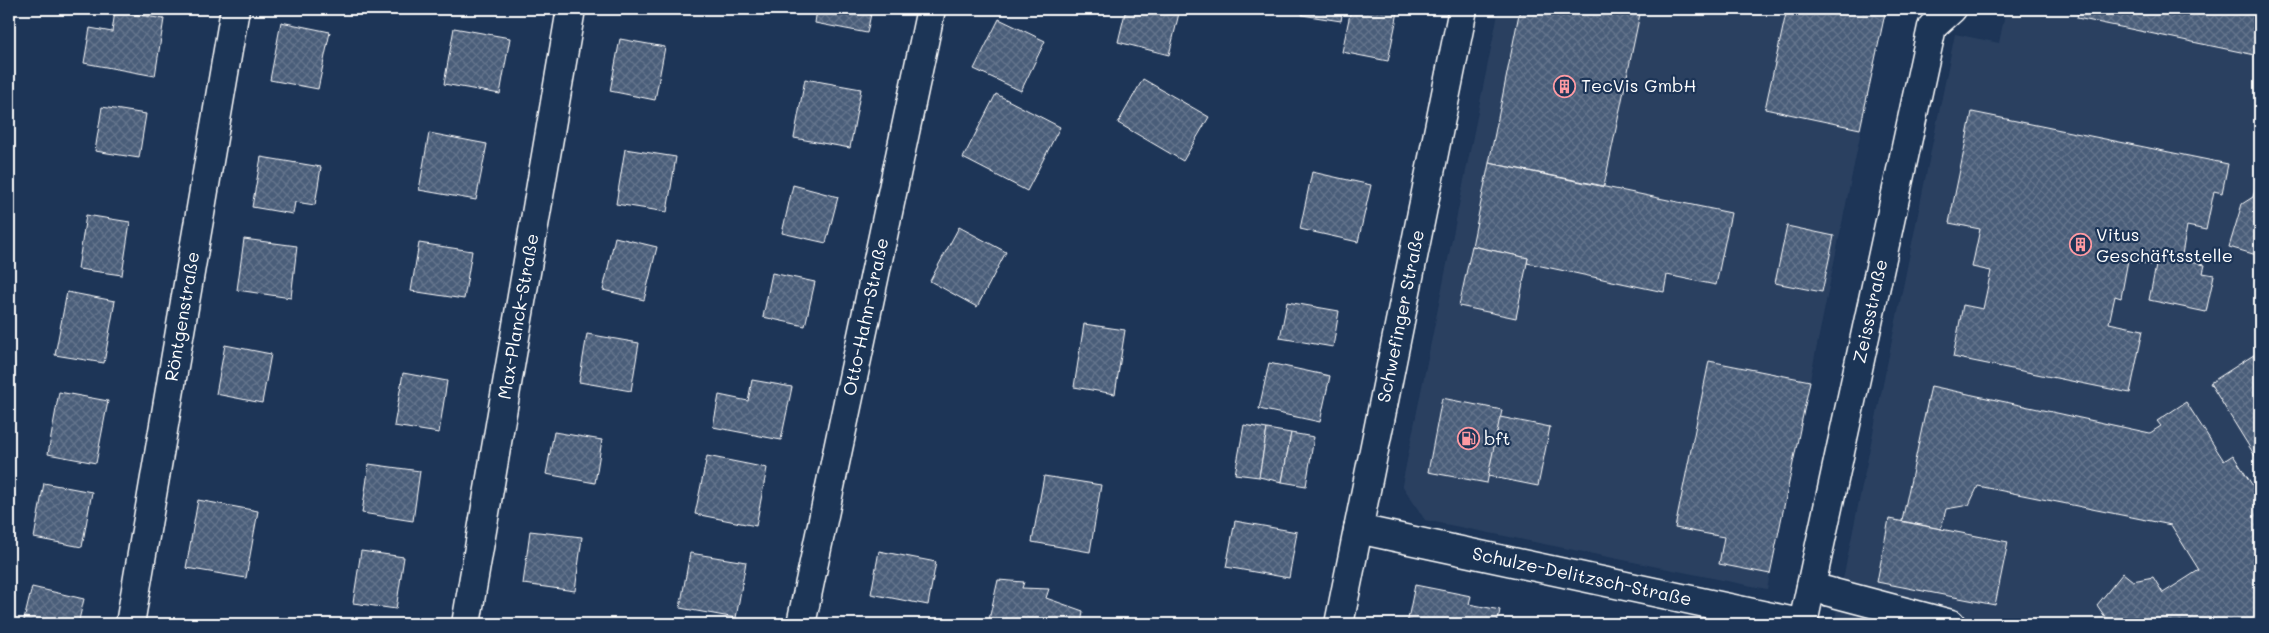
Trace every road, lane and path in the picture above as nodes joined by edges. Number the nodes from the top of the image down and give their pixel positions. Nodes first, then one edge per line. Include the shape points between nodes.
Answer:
1 (236, 9) edge
2 (571, 9) edge
3 (931, 9) edge
4 (1463, 9) edge
5 (1952, 9) edge
6 (1358, 529) junction
7 (1811, 587) junction
8 (130, 624) edge
9 (466, 624) edge
10 (801, 624) edge
11 (1339, 624) edge
12 (1804, 624) edge
13 (1951, 624) edge

1 - 8 street, Röntgenstraße
2 - 9 street, Max-Planck-Straße
3 - 10 street, Otto-Hahn-Straße
4 - 6 street, Schwefinger Straße
5 - 7 street, Zeissstraße via 1932,27
6 - 11 street, Schwefinger Straße
6 - 12 street, Schulze-Delitzsch-Straße
7 - 12 street, Zeissstraße
7 - 13 street

